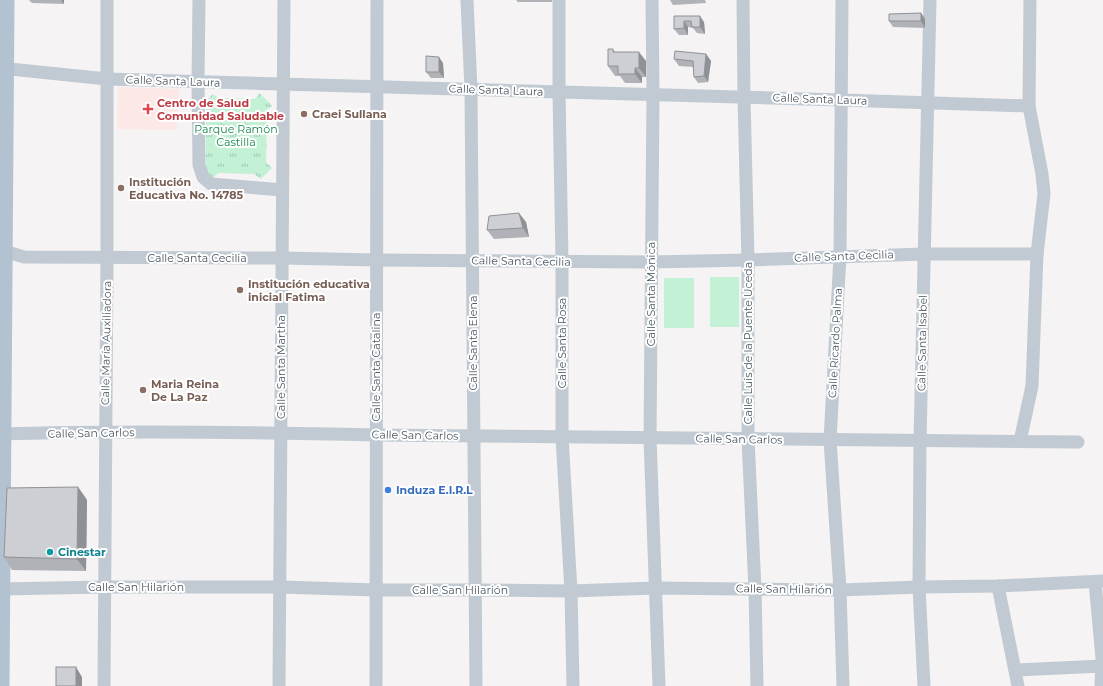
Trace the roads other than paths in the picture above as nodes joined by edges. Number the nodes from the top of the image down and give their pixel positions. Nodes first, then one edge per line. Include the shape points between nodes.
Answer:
1 (6, 0) edge
2 (107, 0) edge
3 (199, 0) edge
4 (284, 0) edge
5 (377, 0) edge
6 (467, 0) edge
7 (559, 0) edge
8 (652, 0) edge
9 (743, 0) edge
10 (842, 0) edge
11 (930, 0) edge
12 (1030, 0) edge
13 (3, 68) edge
14 (107, 79) junction
15 (198, 82) junction
16 (283, 84) junction
17 (376, 87) junction
18 (471, 90) junction
19 (559, 92) junction
20 (653, 95) junction
21 (744, 98) junction
22 (842, 100) junction
23 (928, 103) junction
24 (1029, 106) junction
25 (282, 190) junction
26 (4, 252) junction
27 (924, 254) junction
28 (1038, 254) junction
29 (840, 256) junction
30 (107, 258) junction
31 (282, 258) junction
32 (376, 260) junction
33 (472, 260) junction
34 (748, 260) junction
35 (562, 262) junction
36 (651, 262) junction
37 (2, 334) edge
38 (106, 432) junction
39 (281, 432) junction
40 (1, 434) edge
41 (376, 435) junction
42 (474, 436) junction
43 (562, 437) junction
44 (650, 438) junction
45 (748, 439) junction
46 (830, 440) junction
47 (920, 441) junction
48 (1020, 441) junction
49 (1078, 442) dead end
50 (1099, 581) edge
51 (998, 586) junction
52 (105, 587) junction
53 (280, 587) junction
54 (919, 587) junction
55 (655, 588) junction
56 (1, 589) edge
57 (755, 589) junction
58 (376, 590) junction
59 (475, 590) junction
60 (840, 590) junction
61 (571, 591) junction
62 (1102, 666) edge
63 (1015, 670) junction
64 (1, 686) edge
65 (104, 686) edge
66 (279, 686) edge
67 (376, 686) edge
68 (476, 686) edge
69 (573, 686) edge
70 (659, 686) edge
71 (758, 686) edge
72 (843, 686) edge
73 (924, 686) edge
74 (1018, 686) edge
75 (1101, 686) edge

1 - 13 main road
2 - 14 street, Calle María Auxiliadora
3 - 15 street
4 - 16 street, Calle Santa Martha
5 - 17 street, Calle Santa Catalina
6 - 18 street, Calle Santa Elena
7 - 19 street, Calle Santa Rosa
8 - 20 street, Calle Santa Mónica
9 - 21 street, Calle Luis de la Puente Uceda
10 - 22 street, Calle Ricardo Palma
11 - 23 street, Calle Santa Isabel
12 - 24 street
13 - 14 street, Calle Santa Laura
13 - 26 main road
14 - 15 street, Calle Santa Laura
14 - 30 street, Calle María Auxiliadora
15 - 16 street, Calle Santa Laura
15 - 25 street via 199,165 203,177 211,184
16 - 17 street, Calle Santa Laura
16 - 25 street, Calle Santa Martha
17 - 18 street, Calle Santa Laura
17 - 32 street, Calle Santa Catalina
18 - 19 street, Calle Santa Laura
18 - 33 street, Calle Santa Elena
19 - 20 street, Calle Santa Laura
19 - 35 street, Calle Santa Rosa
20 - 21 street, Calle Santa Laura
20 - 36 street, Calle Santa Mónica
21 - 22 street, Calle Santa Laura
21 - 34 street, Calle Luis de la Puente Uceda
22 - 23 street, Calle Santa Laura
22 - 29 street, Calle Ricardo Palma
23 - 24 street, Calle Santa Laura
23 - 27 street, Calle Santa Isabel
24 - 28 street via 1044,194
25 - 31 street, Calle Santa Martha
26 - 30 street, Calle Santa Cecilia via 24,257
26 - 37 main road
27 - 28 street, Calle Santa Cecilia
27 - 29 street, Calle Santa Cecilia
27 - 47 street, Calle Santa Isabel
28 - 48 street via 1032,386
29 - 34 street, Calle Santa Cecilia
29 - 46 street, Calle Ricardo Palma
30 - 31 street, Calle Santa Cecilia
30 - 38 street, Calle María Auxiliadora
31 - 32 street, Calle Santa Cecilia
31 - 39 street, Calle Santa Martha
32 - 33 street, Calle Santa Cecilia
32 - 41 street, Calle Santa Catalina
33 - 35 street, Calle Santa Cecilia
33 - 42 street, Calle Santa Elena
34 - 36 street, Calle Santa Cecilia
34 - 45 street, Calle Luis de la Puente Uceda
35 - 36 street, Calle Santa Cecilia
35 - 43 street, Calle Santa Rosa
36 - 44 street, Calle Santa Mónica
37 - 40 main road
38 - 39 street, Calle San Carlos
38 - 40 street, Calle San Carlos
38 - 52 street, Calle María Auxiliadora
39 - 41 street, Calle San Carlos
39 - 53 street, Calle Santa Martha
40 - 56 main road
41 - 42 street, Calle San Carlos
41 - 58 street, Calle Santa Catalina
42 - 43 street, Calle San Carlos
42 - 59 street, Calle Santa Elena
43 - 44 street, Calle San Carlos
43 - 61 street, Calle Santa Rosa
44 - 45 street, Calle San Carlos
44 - 55 street, Calle Santa Mónica
45 - 46 street, Calle San Carlos
45 - 57 street, Calle Luis de la Puente Uceda
46 - 47 street, Calle San Carlos
46 - 60 street, Calle Ricardo Palma
47 - 48 street, Calle San Carlos
47 - 54 street, Calle Santa Isabel
48 - 49 street, Calle San Carlos
50 - 51 street, Calle San Hilarión
50 - 62 street
51 - 54 street, Calle San Hilarión
51 - 63 street
52 - 53 street, Calle San Hilarión
52 - 56 street, Calle San Hilarión
52 - 65 street, Calle María Auxiliadora
53 - 58 street, Calle San Hilarión
53 - 66 street, Calle Santa Martha
54 - 60 street, Calle San Hilarión
54 - 73 street, Calle Santa Isabel
55 - 57 street, Calle San Hilarión
55 - 61 street, Calle San Hilarión
55 - 70 street, Calle Santa Mónica
56 - 64 main road
57 - 60 street, Calle San Hilarión
57 - 71 street, Calle Luis de la Puente Uceda
58 - 59 street, Calle San Hilarión
58 - 67 street, Calle Santa Catalina
59 - 61 street, Calle San Hilarión
59 - 68 street, Calle Santa Elena
60 - 72 street, Calle Ricardo Palma
61 - 69 street, Calle Santa Rosa
62 - 63 street
62 - 75 street
63 - 74 street

